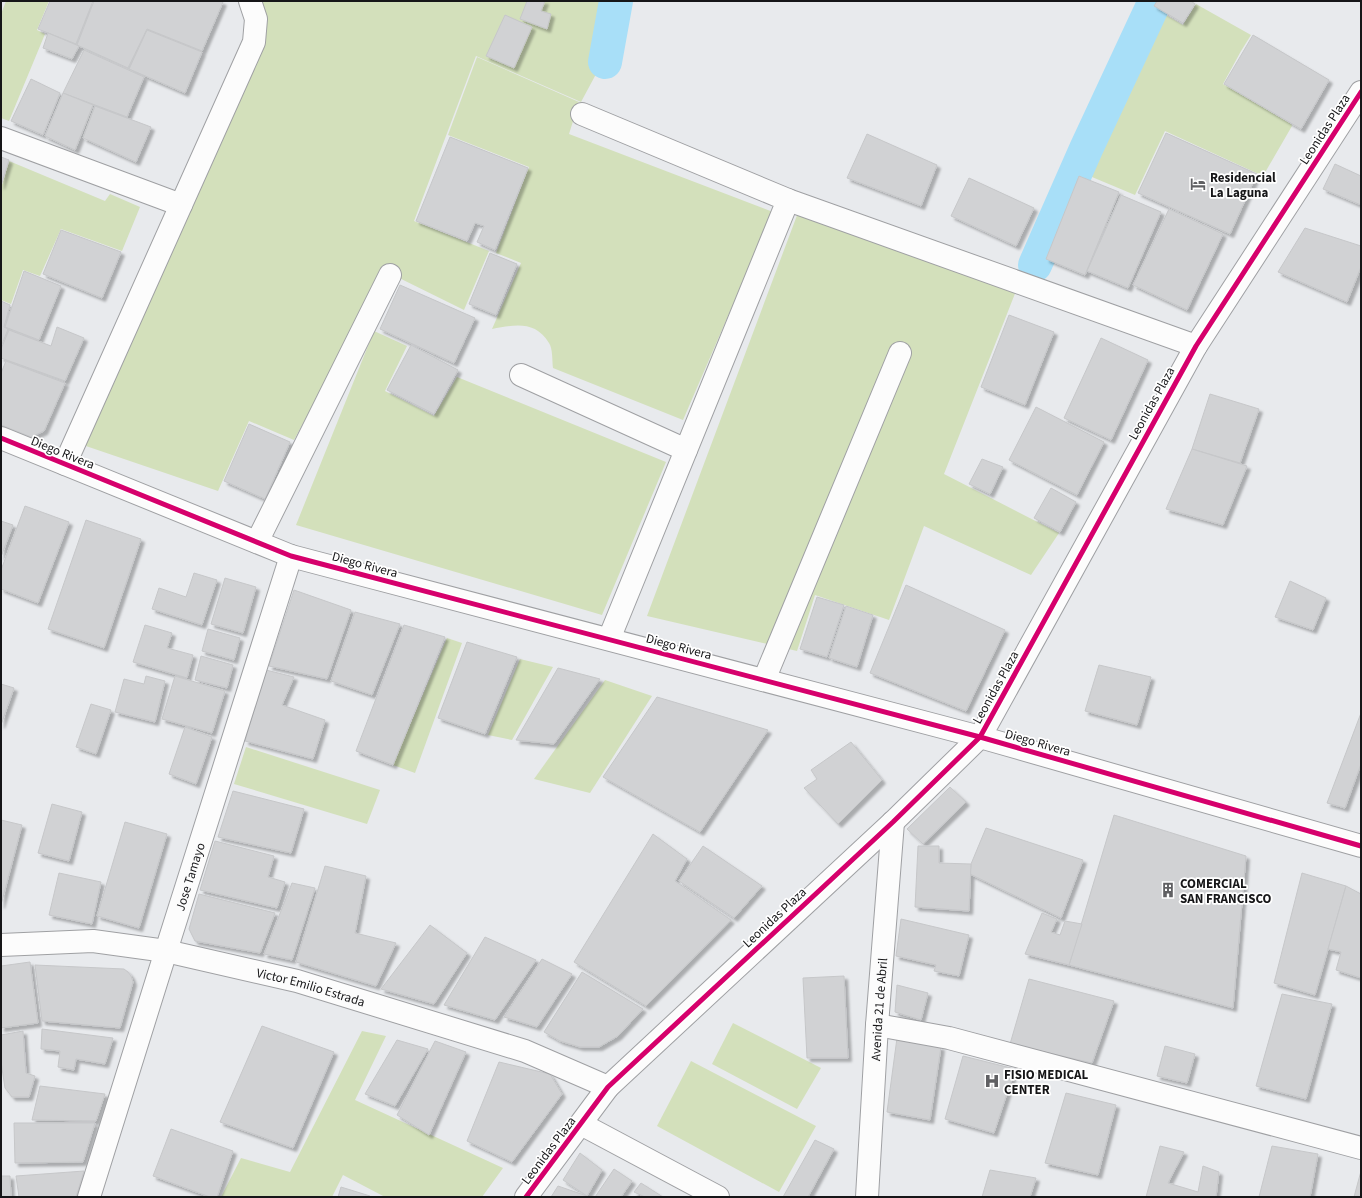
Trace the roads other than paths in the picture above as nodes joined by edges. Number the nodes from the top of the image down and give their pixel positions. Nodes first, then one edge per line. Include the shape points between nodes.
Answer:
1 (250, 1) edge
2 (1361, 92) edge
3 (582, 114) dead end
4 (1, 138) edge
5 (788, 200) junction
6 (181, 205) junction
7 (390, 274) dead end
8 (1196, 346) junction
9 (900, 353) dead end
10 (520, 375) dead end
11 (1, 438) edge
12 (686, 450) junction
13 (65, 464) junction
14 (257, 542) junction
15 (291, 556) junction
16 (608, 639) junction
17 (764, 680) junction
18 (980, 737) junction
19 (894, 822) junction
20 (1361, 846) edge
21 (1, 945) edge
22 (166, 951) junction
23 (877, 1025) junction
24 (608, 1087) junction
25 (581, 1124) junction
26 (1361, 1148) edge
27 (89, 1197) edge
28 (526, 1197) edge
29 (718, 1197) edge
30 (867, 1197) edge

1 - 6 street via 256,19 254,42
2 - 8 street, Leonidas Plaza
3 - 5 street
4 - 6 street
5 - 8 street
5 - 12 street
6 - 13 street
7 - 14 street
8 - 18 street, Leonidas Plaza
9 - 17 street
10 - 12 street
11 - 13 street, Diego Rivera
12 - 16 street
13 - 14 street, Diego Rivera
14 - 15 street, Diego Rivera
15 - 16 street, Diego Rivera
15 - 22 street, Jose Tamayo
16 - 17 street, Diego Rivera
17 - 18 street, Diego Rivera
18 - 19 street, Leonidas Plaza
18 - 20 street, Diego Rivera
19 - 23 street, Avenida 21 de Abril
19 - 24 street, Leonidas Plaza
21 - 22 street, Victor Emilio Estrada via 93,941
22 - 24 street, Victor Emilio Estrada via 297,981 525,1051
22 - 27 street, Jose Tamayo
23 - 26 street via 949,1038
23 - 30 street, Avenida 21 de Abril
24 - 25 street, Leonidas Plaza
25 - 28 street, Leonidas Plaza
25 - 29 street

